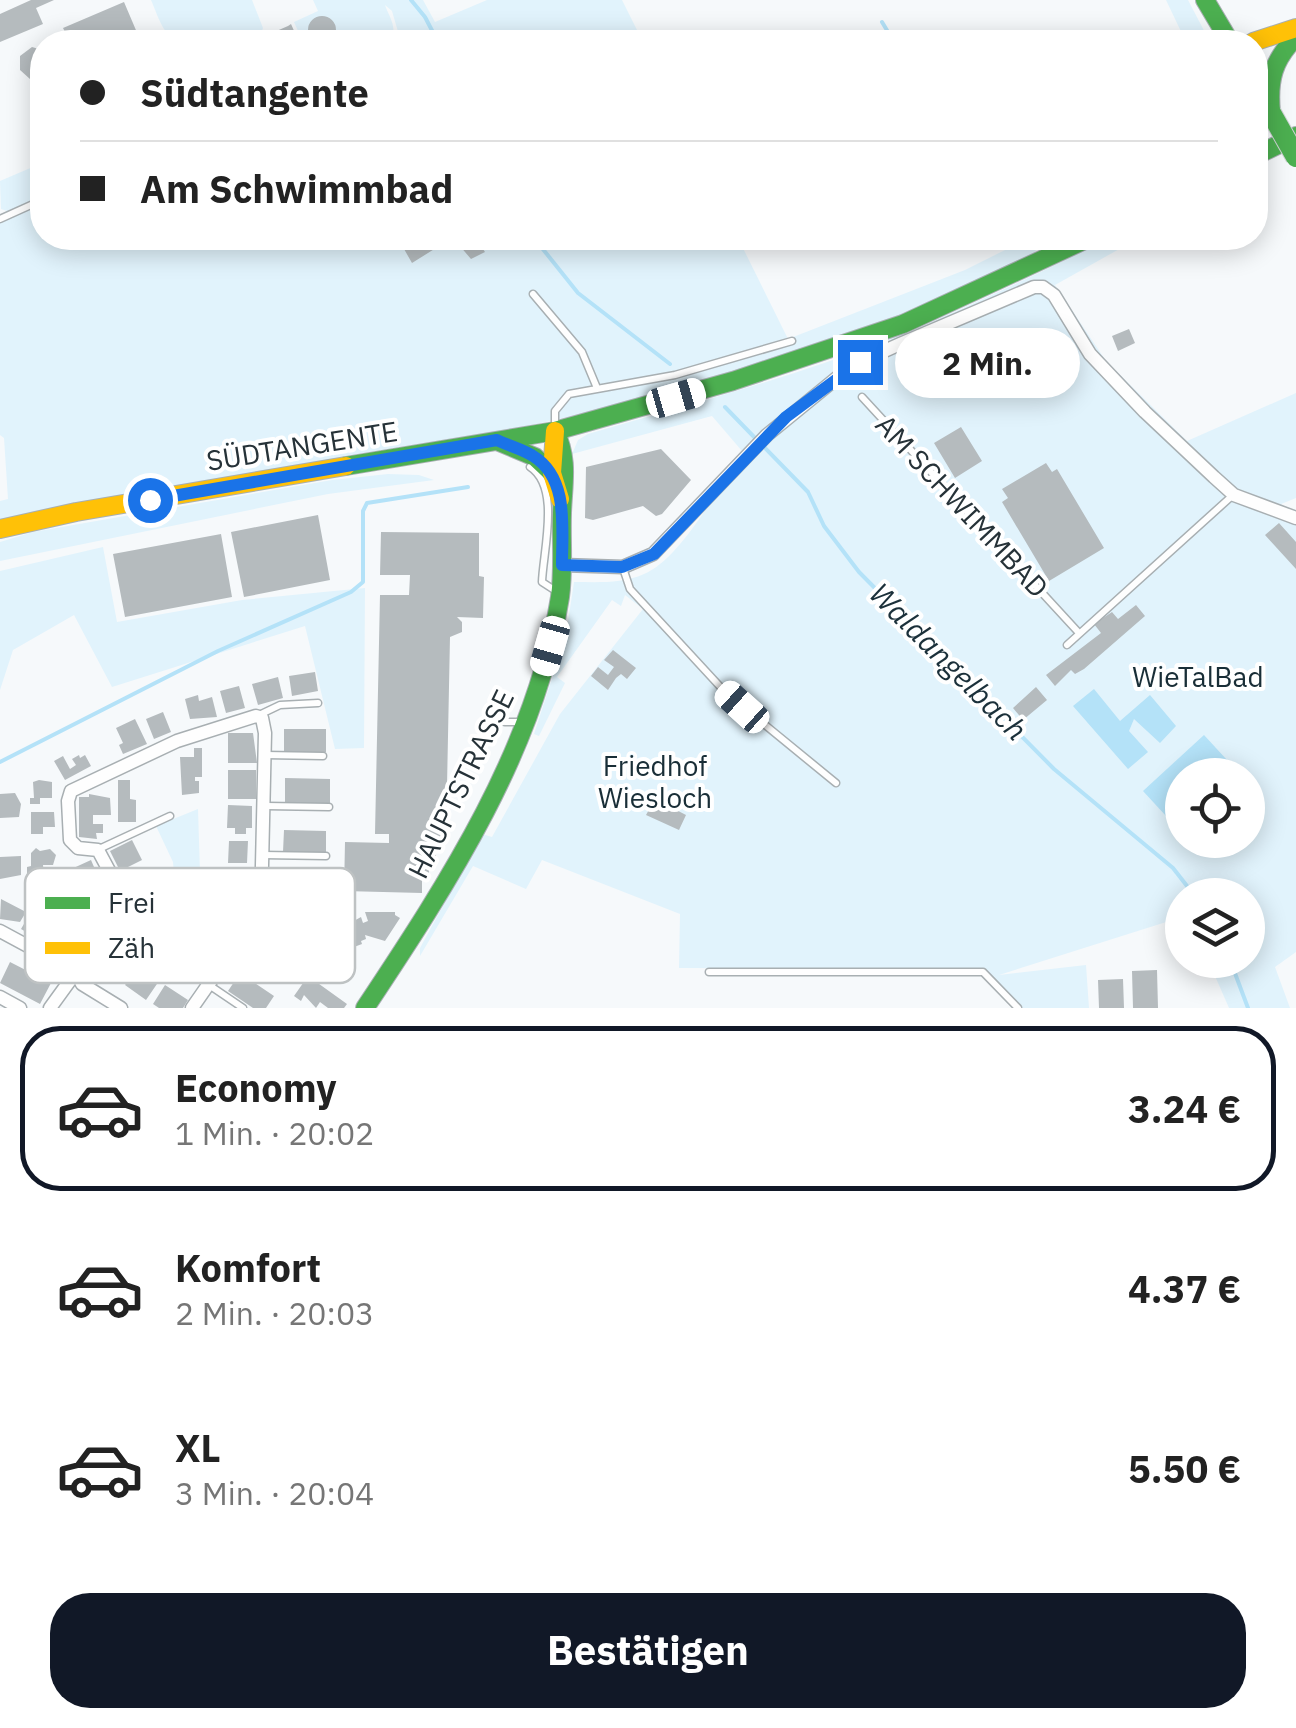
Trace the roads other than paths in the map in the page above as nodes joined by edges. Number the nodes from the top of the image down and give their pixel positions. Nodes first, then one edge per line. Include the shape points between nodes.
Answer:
1 (1205, 0) edge
2 (1296, 28) edge
3 (1218, 30) edge
4 (1268, 37) edge
5 (1296, 37) edge
6 (1268, 108) edge
7 (1271, 113) junction
8 (1296, 136) edge
9 (1268, 150) edge
10 (1296, 158) edge
11 (30, 205) edge
12 (0, 219) edge
13 (1042, 250) edge
14 (533, 294) dead end
15 (792, 341) dead end
16 (598, 388) junction
17 (862, 398) dead end
18 (556, 431) junction
19 (497, 440) junction
20 (530, 467) dead end
21 (552, 473) junction
22 (1234, 494) junction
23 (562, 507) junction
24 (1296, 518) edge
25 (0, 529) edge
26 (562, 565) junction
27 (622, 567) junction
28 (560, 594) junction
29 (1079, 634) junction
30 (1067, 645) dead end
31 (318, 704) dead end
32 (256, 716) junction
33 (266, 755) junction
34 (323, 756) dead end
35 (836, 783) dead end
36 (264, 806) junction
37 (329, 807) dead end
38 (170, 816) dead end
39 (98, 850) junction
40 (263, 855) junction
41 (326, 856) dead end
42 (108, 868) edge
43 (263, 868) edge
44 (0, 930) edge
45 (25, 944) edge
46 (710, 972) dead end
47 (68, 983) edge
48 (82, 983) edge
49 (209, 984) joint
50 (0, 997) edge
51 (20, 1008) edge
52 (50, 1008) edge
53 (121, 1008) edge
54 (192, 1008) edge
55 (243, 1008) edge
56 (366, 1008) edge
57 (1018, 1008) edge

1 - 3 main road
2 - 4 main road
5 - 7 main road via 1274,62
6 - 7 main road
7 - 10 main road, bridge
8 - 9 main road
11 - 12 lane
13 - 18 main road, SÜDTANGENTE via 926,314 842,346
14 - 16 lane via 582,352
15 - 16 lane
16 - 18 lane via 560,402
17 - 29 lane, AM SCHWIMMBAD
18 - 19 main road, SÜDTANGENTE
18 - 21 main road, HAUPTSTRASSE
18 - 23 main road, HAUPTSTRASSE via 568,472
19 - 21 main road
19 - 25 main road, SÜDTANGENTE
20 - 28 lane via 539,472 546,495 542,582
21 - 23 main road, HAUPTSTRASSE
22 - 24 street
22 - 27 street via 1090,354 1054,296 1042,287 1026,288 860,362 767,435 665,544
22 - 29 lane
23 - 26 main road, HAUPTSTRASSE
26 - 27 street
26 - 28 main road, HAUPTSTRASSE
27 - 35 lane via 635,596 726,693
28 - 56 main road, HAUPTSTRASSE via 550,646 457,860
29 - 30 lane
31 - 32 lane via 280,705
32 - 33 street via 264,725
32 - 39 street via 177,741 72,790 70,840
33 - 34 lane
33 - 36 street
36 - 37 lane
36 - 40 street
38 - 39 lane
39 - 42 street
40 - 41 lane
40 - 43 street
44 - 45 street
46 - 57 lane via 983,972
47 - 52 street
48 - 53 street
49 - 54 street
49 - 55 lane
50 - 51 street

